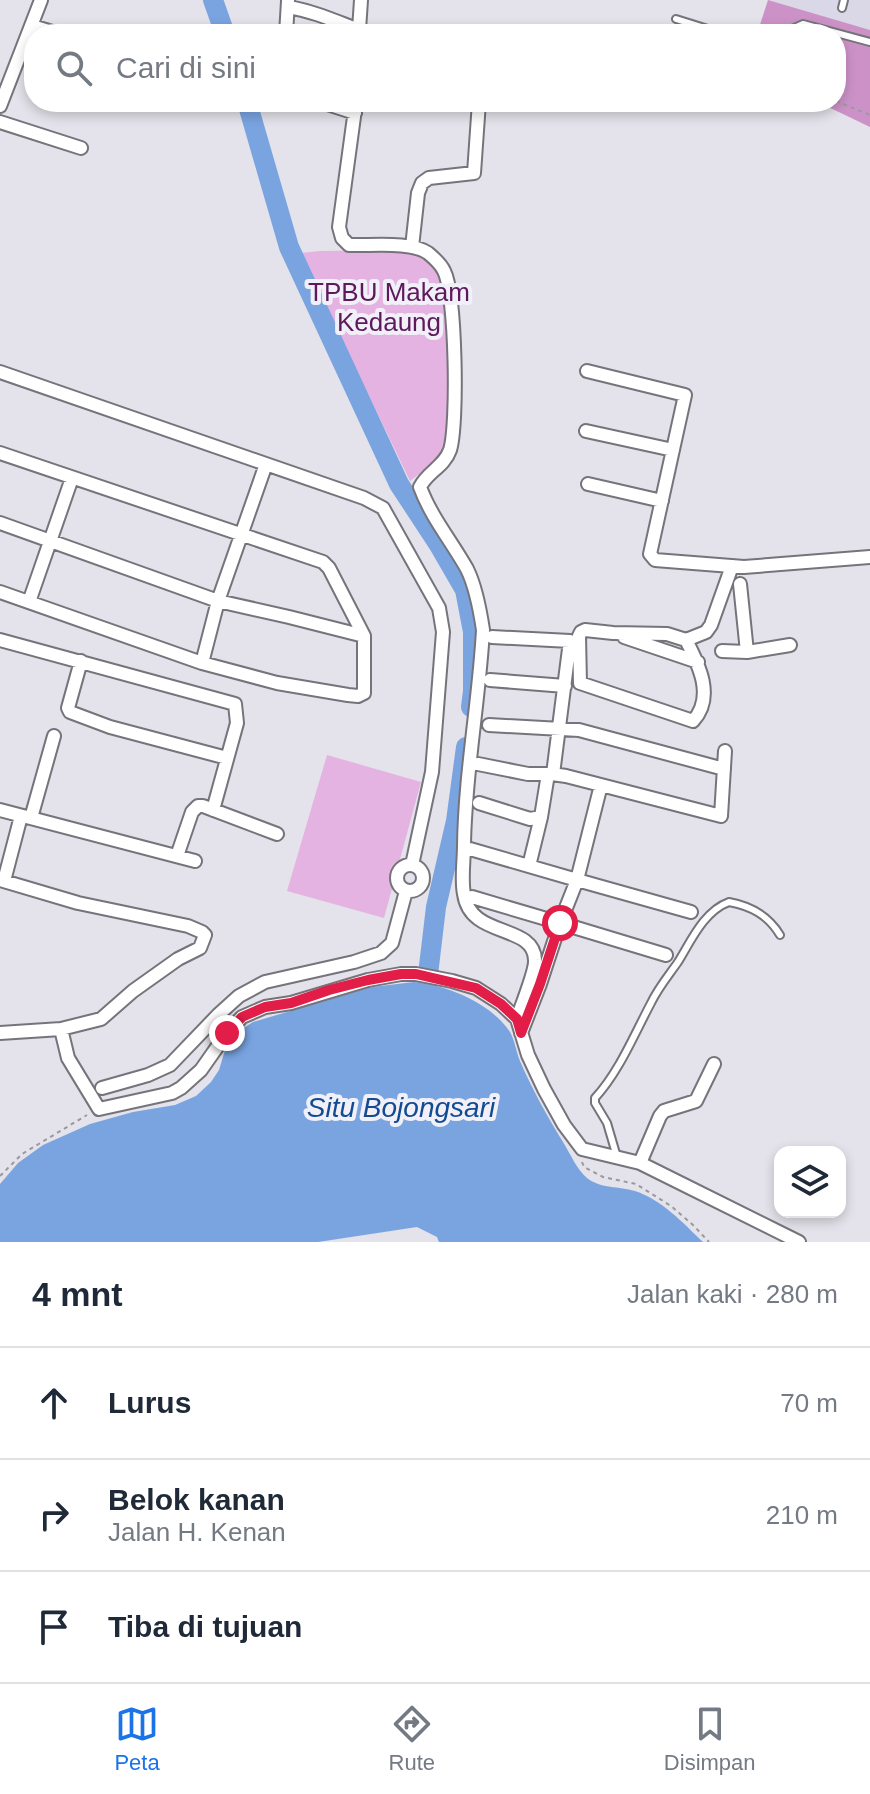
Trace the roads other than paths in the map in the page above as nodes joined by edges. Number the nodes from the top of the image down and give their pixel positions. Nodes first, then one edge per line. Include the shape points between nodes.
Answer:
1 (41, 0) edge
2 (361, 0) edge
3 (288, 3) edge
4 (676, 19) dead end
5 (33, 24) edge
6 (287, 24) edge
7 (341, 24) edge
8 (360, 24) edge
9 (692, 24) edge
10 (846, 36) edge
11 (870, 42) edge
12 (24, 58) edge
13 (0, 106) edge
14 (355, 112) edge
15 (478, 112) edge
16 (0, 122) edge
17 (81, 148) dead end
18 (412, 247) junction
19 (587, 371) dead end
20 (0, 372) edge
21 (586, 431) dead end
22 (673, 450) junction
23 (0, 453) edge
24 (266, 464) junction
25 (72, 478) junction
26 (588, 484) dead end
27 (662, 501) junction
28 (0, 523) edge
29 (242, 535) junction
30 (50, 539) junction
31 (870, 557) edge
32 (732, 566) junction
33 (740, 584) dead end
34 (0, 592) edge
35 (721, 599) junction
36 (218, 601) junction
37 (29, 602) junction
38 (742, 607) junction
39 (613, 633) junction
40 (364, 636) junction
41 (695, 636) junction
42 (492, 637) dead end
43 (0, 640) edge
44 (790, 645) dead end
45 (722, 651) dead end
46 (747, 652) junction
47 (81, 661) junction
48 (698, 662) junction
49 (202, 663) junction
50 (490, 680) dead end
51 (565, 686) junction
52 (489, 725) dead end
53 (558, 730) junction
54 (54, 736) dead end
55 (725, 751) dead end
56 (227, 758) junction
57 (478, 764) dead end
58 (724, 769) junction
59 (550, 774) junction
60 (601, 785) junction
61 (479, 803) dead end
62 (0, 810) edge
63 (213, 810) junction
64 (26, 817) junction
65 (541, 817) junction
66 (277, 834) dead end
67 (470, 849) dead end
68 (177, 856) junction
69 (195, 861) dead end
70 (412, 865) junction
71 (529, 866) junction
72 (2, 880) edge
73 (577, 880) junction
74 (406, 891) junction
75 (472, 897) dead end
76 (691, 912) dead end
77 (560, 923) junction
78 (780, 935) dead end
79 (666, 955) dead end
80 (517, 1019) junction
81 (61, 1029) junction
82 (0, 1033) edge
83 (521, 1033) junction
84 (714, 1064) dead end
85 (102, 1088) dead end
86 (618, 1158) junction
87 (640, 1163) junction
88 (799, 1242) edge

1 - 5 street
2 - 8 street
3 - 6 street
3 - 7 street
4 - 9 lane
10 - 11 lane
12 - 13 street
14 - 18 street via 339,227 342,238 349,245
15 - 18 street via 474,173 422,183
16 - 17 street
18 - 80 street via 430,254 445,271 454,368 450,450 420,487 468,572 483,630 464,818 464,894 477,920 524,939 533,951 536,961
19 - 22 street via 685,395
20 - 24 street
21 - 22 street
22 - 27 street
23 - 25 street
24 - 29 street
24 - 70 street via 383,508 439,608 443,632 432,772
25 - 29 street
25 - 30 street
26 - 27 street
27 - 32 street via 650,554 655,560
28 - 30 street
29 - 36 street
29 - 40 street via 323,562
30 - 36 street
30 - 37 street
31 - 32 street
32 - 35 street
33 - 38 street
34 - 37 street
35 - 38 street
35 - 41 street via 711,625
36 - 40 street
36 - 49 street
37 - 49 street
38 - 46 street
39 - 41 street
39 - 48 street
39 - 48 street via 581,632 580,683 693,721 706,693
40 - 49 street via 364,693 358,696 277,683
41 - 48 street
42 - 51 street via 570,641
43 - 47 street
44 - 46 street
45 - 46 street
47 - 56 street via 235,704 237,723
47 - 56 street via 70,712
50 - 51 street
51 - 53 street
52 - 53 street
53 - 58 street via 579,730
53 - 59 street
54 - 64 street
55 - 58 street
56 - 63 street
57 - 59 street
58 - 60 street via 721,816
59 - 60 street
59 - 65 street
60 - 73 street
61 - 65 street via 530,819
62 - 64 street
63 - 66 street
63 - 68 street via 195,807
64 - 68 street
64 - 72 street
65 - 71 street
67 - 71 street
68 - 69 street
70 - 74 street via 397,875
70 - 74 street via 422,870 423,883
71 - 73 street
72 - 81 street via 204,933 200,948 133,991 101,1019
73 - 76 street
73 - 77 street
74 - 85 street via 392,943 381,953 265,982 239,996 170,1065
75 - 77 street
77 - 79 street
77 - 83 street
78 - 86 lane via 767,917 729,902 713,911 695,934 595,1098
80 - 81 street via 476,988 452,981 416,974 368,980 242,1017 181,1088 99,1109 68,1058
80 - 83 street
81 - 82 street
83 - 86 street via 544,1089 582,1149
84 - 87 street via 696,1101 660,1116
86 - 87 street
87 - 88 street

